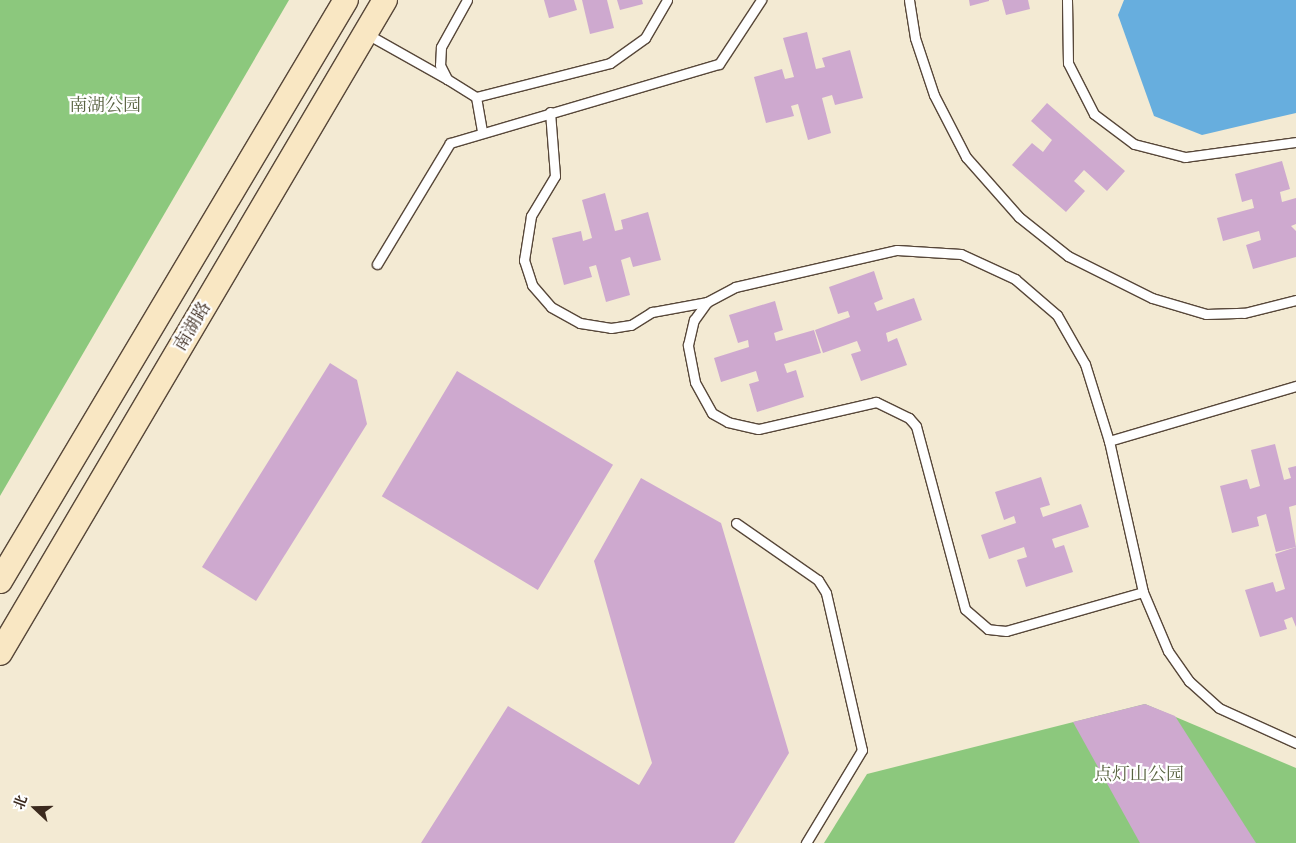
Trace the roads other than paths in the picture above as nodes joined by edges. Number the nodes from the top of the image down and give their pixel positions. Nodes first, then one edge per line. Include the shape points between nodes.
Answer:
1 (346, 0) edge
2 (385, 0) edge
3 (467, 0) edge
4 (667, 0) edge
5 (761, 0) edge
6 (909, 0) edge
7 (1067, 0) edge
8 (366, 33) junction
9 (447, 79) junction
10 (476, 97) junction
11 (550, 112) junction
12 (482, 130) junction
13 (1296, 142) edge
14 (377, 264) dead end
15 (1296, 300) edge
16 (707, 302) junction
17 (1296, 386) edge
18 (1109, 441) junction
19 (736, 523) dead end
20 (0, 581) edge
21 (1143, 592) junction
22 (0, 652) edge
23 (1296, 743) edge
24 (806, 843) edge

1 - 20 main road, 南湖路
2 - 8 main road, 南湖路
3 - 9 lane via 441,47 440,65
4 - 10 lane via 645,38 610,63
5 - 11 lane via 719,64
6 - 15 lane via 925,70 945,124 960,149 1019,217 1068,256 1152,298 1206,314 1244,313
7 - 13 lane via 1068,63 1094,114 1134,144 1185,157
8 - 9 lane
8 - 22 main road, 南湖路
9 - 10 lane
10 - 12 lane
11 - 12 lane
11 - 16 lane via 555,176 531,216 524,260 532,285 551,307 580,323 611,328 632,324 652,312
12 - 14 lane via 460,136 444,148
16 - 18 lane via 735,286 897,250 961,254 1015,279 1057,315 1085,364
16 - 21 lane via 690,333 690,364 702,400 728,422 758,429 876,402 912,422 965,609 975,622 988,629 1006,631
17 - 18 lane
18 - 21 lane
19 - 24 lane via 818,580 826,594 862,750 853,772
21 - 23 lane via 1168,651 1190,681 1219,708

